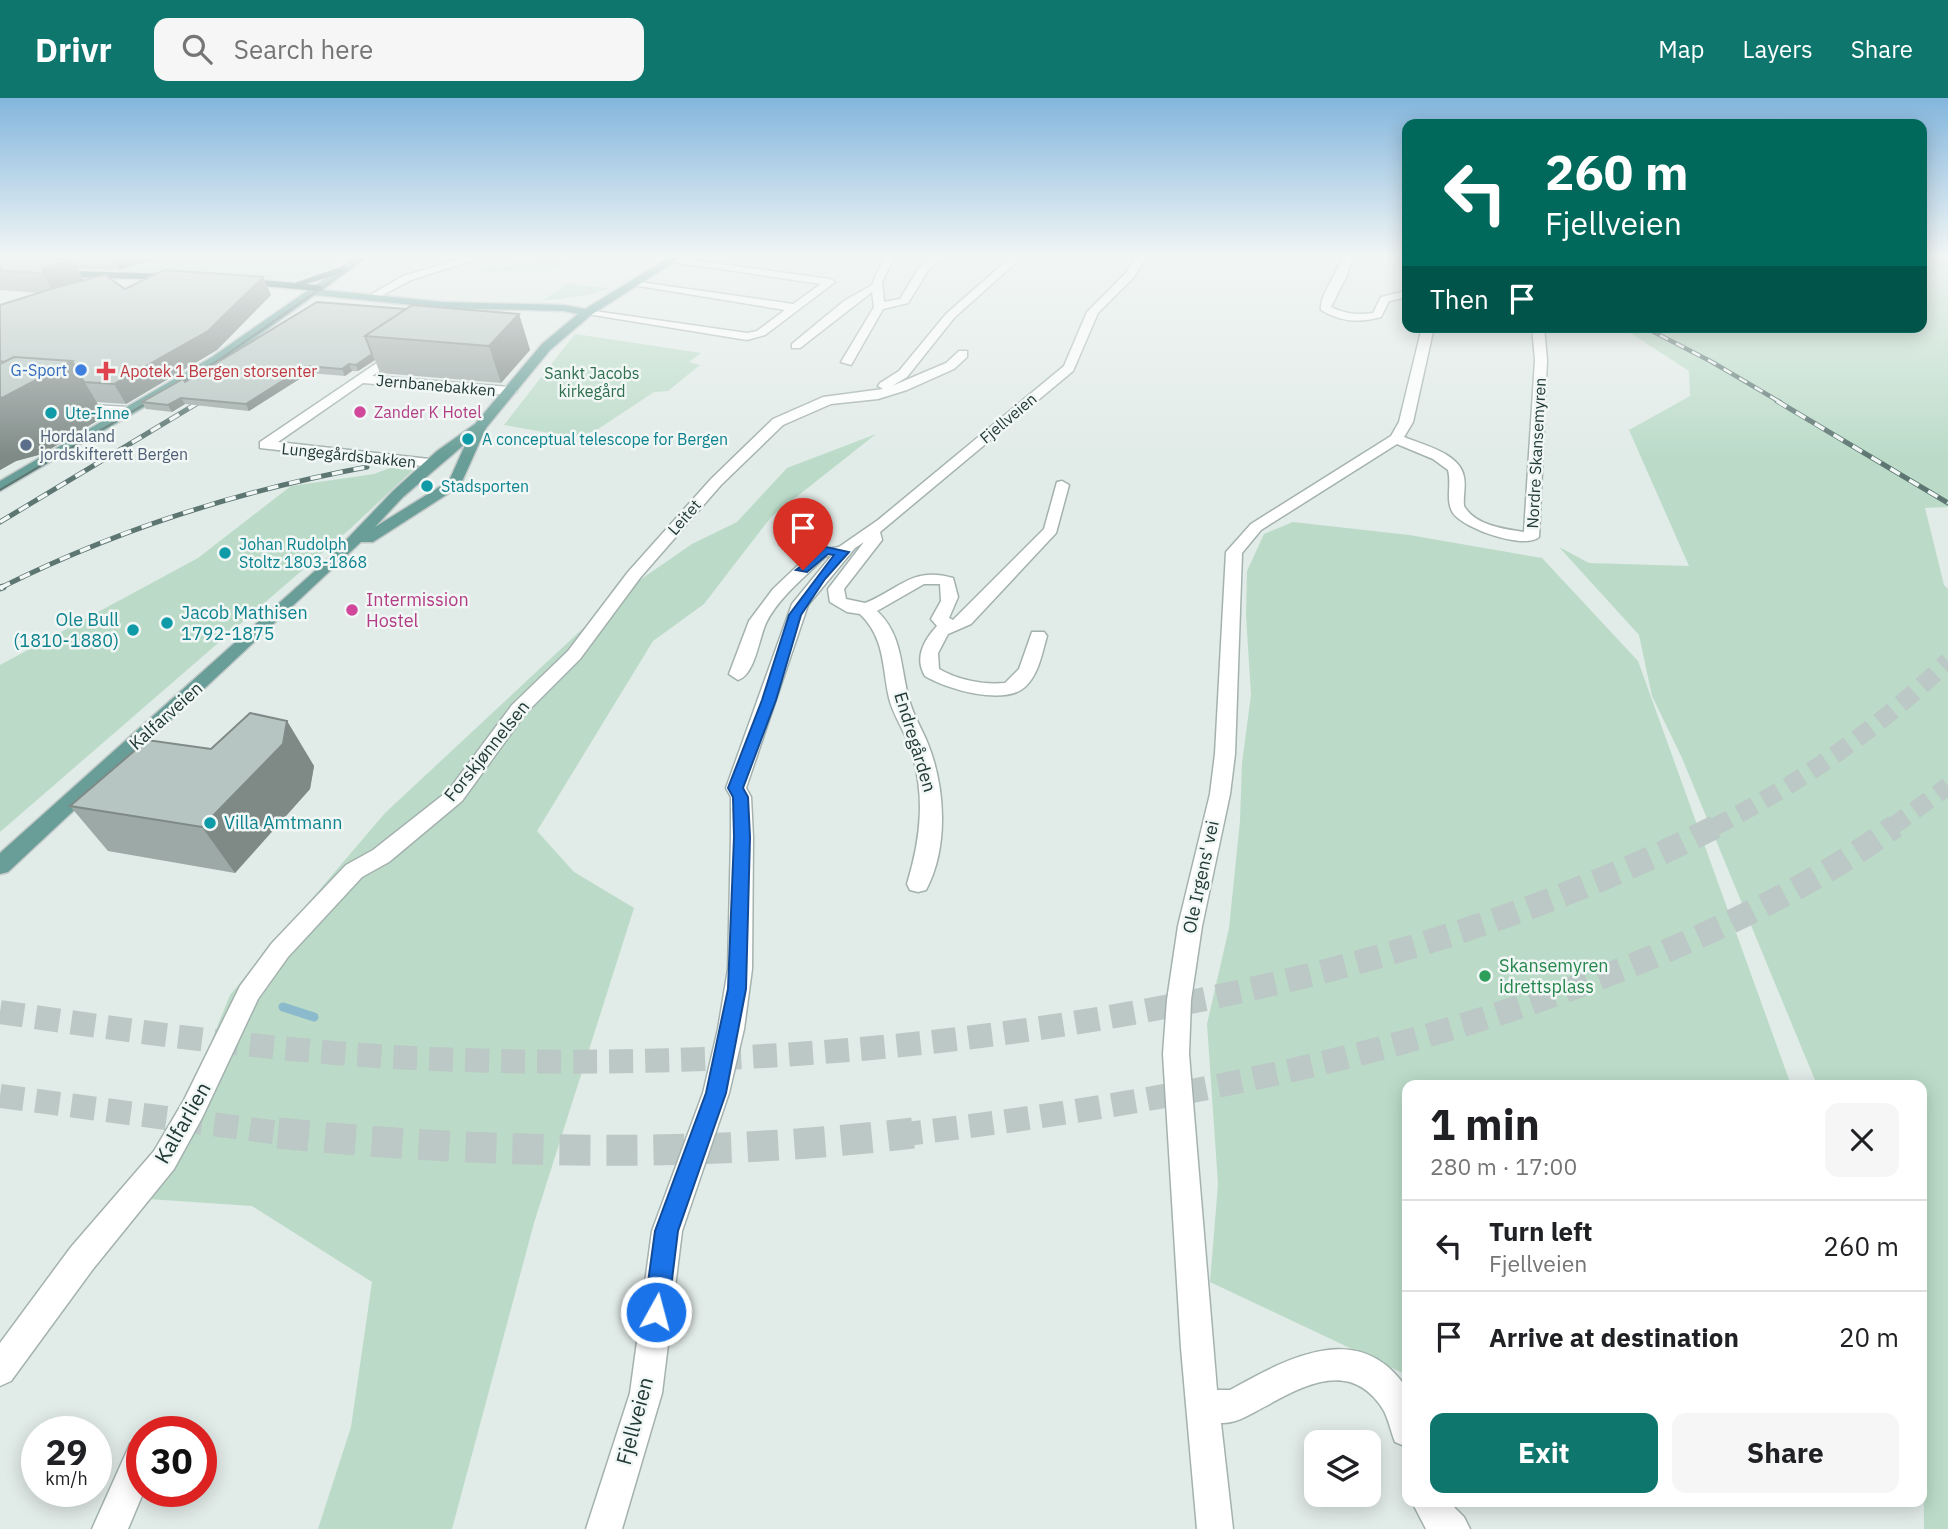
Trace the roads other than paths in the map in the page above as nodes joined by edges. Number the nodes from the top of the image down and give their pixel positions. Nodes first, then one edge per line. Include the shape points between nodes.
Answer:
1 (268, 324) edge
2 (574, 324) edge
3 (659, 324) edge
4 (773, 324) edge
5 (825, 324) edge
6 (869, 324) edge
7 (942, 324) edge
8 (1088, 324) edge
9 (1427, 333) edge
10 (1539, 333) edge
11 (413, 342) edge
12 (796, 346) dead end
13 (963, 354) dead end
14 (847, 362) dead end
15 (361, 379) junction
16 (511, 391) junction
17 (849, 398) junction
18 (59, 407) edge
19 (128, 411) junction
20 (480, 427) junction
21 (1396, 439) junction
22 (433, 463) junction
23 (1062, 485) dead end
24 (0, 487) edge
25 (872, 531) junction
26 (1531, 537) junction
27 (1547, 550) dead end
28 (843, 552) junction
29 (332, 564) junction
30 (864, 608) junction
31 (947, 626) junction
32 (1038, 636) dead end
33 (737, 674) dead end
34 (551, 679) joint
35 (0, 866) edge
36 (354, 871) joint
37 (918, 884) dead end
38 (0, 1370) edge
39 (1202, 1401) junction
40 (1402, 1416) edge
41 (126, 1492) edge
42 (1432, 1507) edge
43 (110, 1529) edge
44 (604, 1529) edge
45 (1215, 1529) edge
46 (1452, 1529) edge

1 - 19 main road
2 - 16 main road via 545,347
3 - 4 street via 747,337
5 - 12 street
6 - 14 street
7 - 17 street via 903,374 881,388
8 - 25 street, Fjellveien via 1069,368
9 - 21 street via 1406,422
10 - 26 street, Nordre Skansemyren
11 - 15 street
13 - 17 street via 950,366 903,387
15 - 16 street, Jernbanebakken
15 - 22 street, Lungegårdsbakken via 265,445
16 - 20 main road
17 - 34 street, Leitet via 807,408 762,435 652,553 575,655
18 - 19 street
19 - 24 main road
20 - 22 main road, Kalfarveien
20 - 29 main road, Kalfarveien via 461,475 448,489
21 - 26 street via 1454,467 1457,505 1466,518 1509,535
21 - 39 street, Ole Irgens' vei via 1256,527 1234,552 1226,754 1190,926 1176,1054
22 - 29 main road, Kalfarveien via 388,503
23 - 31 street via 1055,521 1043,540 965,620
25 - 28 street, Fjellveien
25 - 30 street, Endregården via 874,540 835,596 845,607
26 - 27 street
28 - 33 street, Fjellveien via 819,554 779,593 758,621
28 - 44 street, Fjellveien via 795,615 736,788 741,797 742,837 740,970 731,1029 708,1118 667,1231 646,1393
29 - 35 main road, Kalfarveien
30 - 31 street via 876,606 917,580 937,577 947,581 950,591 950,604 940,619
30 - 37 street, Endregården via 884,627 890,642 898,696 919,743 932,790 929,849
31 - 32 street via 930,651 931,672 950,681 990,688 1010,688 1020,681
34 - 36 street, Forskjønnelsen via 519,709 455,796 381,856
36 - 38 street, Kalfarlien via 280,950 249,993 164,1160 82,1258
39 - 40 street via 1224,1407 1239,1403 1289,1374 1330,1362 1359,1368 1384,1384
39 - 45 street, Ole Irgens' vei
41 - 43 street
42 - 46 street

